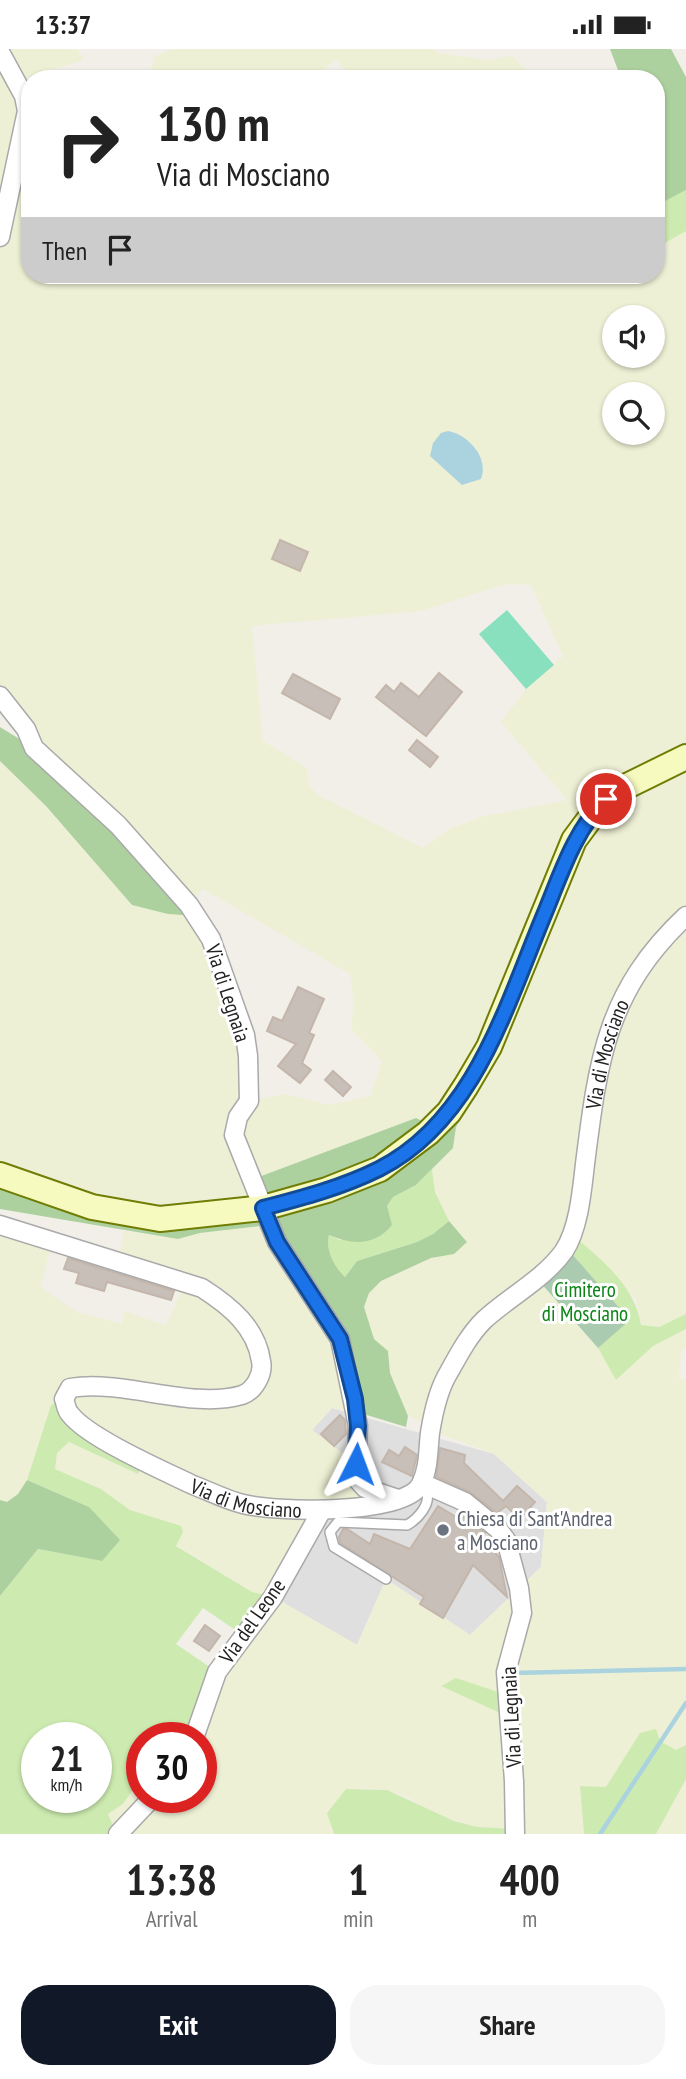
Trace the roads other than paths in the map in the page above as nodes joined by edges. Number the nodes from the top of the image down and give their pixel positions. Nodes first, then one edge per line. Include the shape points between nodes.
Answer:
1 (0, 52) edge
2 (21, 90) edge
3 (21, 139) edge
4 (0, 237) edge
5 (0, 696) edge
6 (686, 757) edge
7 (686, 916) edge
8 (0, 1175) edge
9 (263, 1208) junction
10 (0, 1225) edge
11 (421, 1486) junction
12 (398, 1499) junction
13 (322, 1510) junction
14 (386, 1579) dead end
15 (200, 1722) edge
16 (138, 1813) edge
17 (118, 1834) edge
18 (515, 1834) edge

1 - 2 street
3 - 4 street
5 - 9 street, Via di Legnaia via 26,729 34,748 118,825 189,905 211,939 245,1035 249,1101 237,1117 234,1135
6 - 9 main road via 606,799 574,840 489,1047 449,1112 380,1169
7 - 11 street, Via di Mosciano via 636,971 608,1033 572,1234 548,1268 470,1336 445,1379
8 - 9 main road via 92,1207 160,1219
9 - 12 street, Via di Legnaia via 277,1242 340,1339 358,1426 356,1478 365,1488
10 - 13 street, Via di Mosciano via 202,1289 229,1306 255,1336 262,1364 257,1384 245,1395 217,1399 106,1387 70,1388 64,1399 78,1422 193,1485 243,1504
11 - 12 street, Via di Mosciano
11 - 14 lane via 427,1493 426,1504 407,1525 338,1522 330,1532 334,1547
11 - 18 street, Via di Legnaia via 465,1502 498,1529 506,1540 519,1588 522,1613 506,1672
12 - 13 street, Via di Mosciano via 361,1509
13 - 15 street, Via del Leone via 273,1597 217,1672
16 - 17 street

